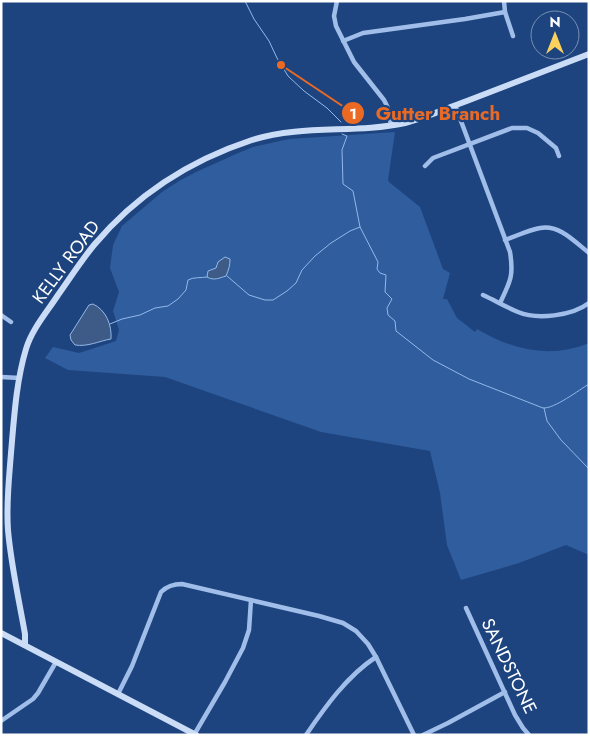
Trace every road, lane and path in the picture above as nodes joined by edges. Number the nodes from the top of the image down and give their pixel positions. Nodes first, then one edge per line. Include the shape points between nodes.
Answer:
1 (337, 1) edge
2 (504, 1) edge
3 (505, 12) junction
4 (513, 36) dead end
5 (344, 41) junction
6 (589, 54) edge
7 (455, 105) junction
8 (391, 125) junction
9 (470, 144) junction
10 (559, 156) dead end
11 (425, 166) dead end
12 (505, 240) junction
13 (589, 253) edge
14 (483, 294) dead end
15 (500, 303) junction
16 (589, 303) edge
17 (1, 315) edge
18 (11, 322) dead end
19 (1, 377) edge
20 (20, 378) junction
21 (250, 600) junction
22 (466, 608) dead end
23 (1, 633) edge
24 (25, 646) junction
25 (376, 657) junction
26 (56, 662) junction
27 (504, 692) junction
28 (118, 694) junction
29 (1, 721) edge
30 (194, 734) edge
31 (306, 735) edge
32 (414, 735) edge
33 (423, 735) edge
34 (529, 735) edge

1 - 5 street via 334,19
2 - 3 street
3 - 4 street
3 - 5 street via 363,33
5 - 8 street via 354,62 384,100
6 - 7 street, KELLY ROAD
7 - 8 street, KELLY ROAD via 419,119
7 - 9 street
8 - 20 street, KELLY ROAD via 270,136 220,152 166,180 122,216 82,260 31,337
9 - 10 street via 512,128 527,128 556,148
9 - 11 street via 433,158
9 - 12 street
12 - 13 street via 542,227 558,229
12 - 15 street via 512,267 509,284
14 - 15 street
15 - 16 street via 519,313 539,316 562,315
17 - 18 street
19 - 20 street
20 - 24 street, KELLY ROAD via 7,514
21 - 25 street via 342,623 363,637
21 - 28 street via 182,584 166,587 157,599
21 - 30 street via 243,648
22 - 27 street, SANDSTONE
23 - 24 street
24 - 26 street
25 - 31 street via 345,684
25 - 32 street
26 - 28 street
26 - 29 street via 33,699
27 - 33 street
27 - 34 street, SANDSTONE
28 - 30 street

